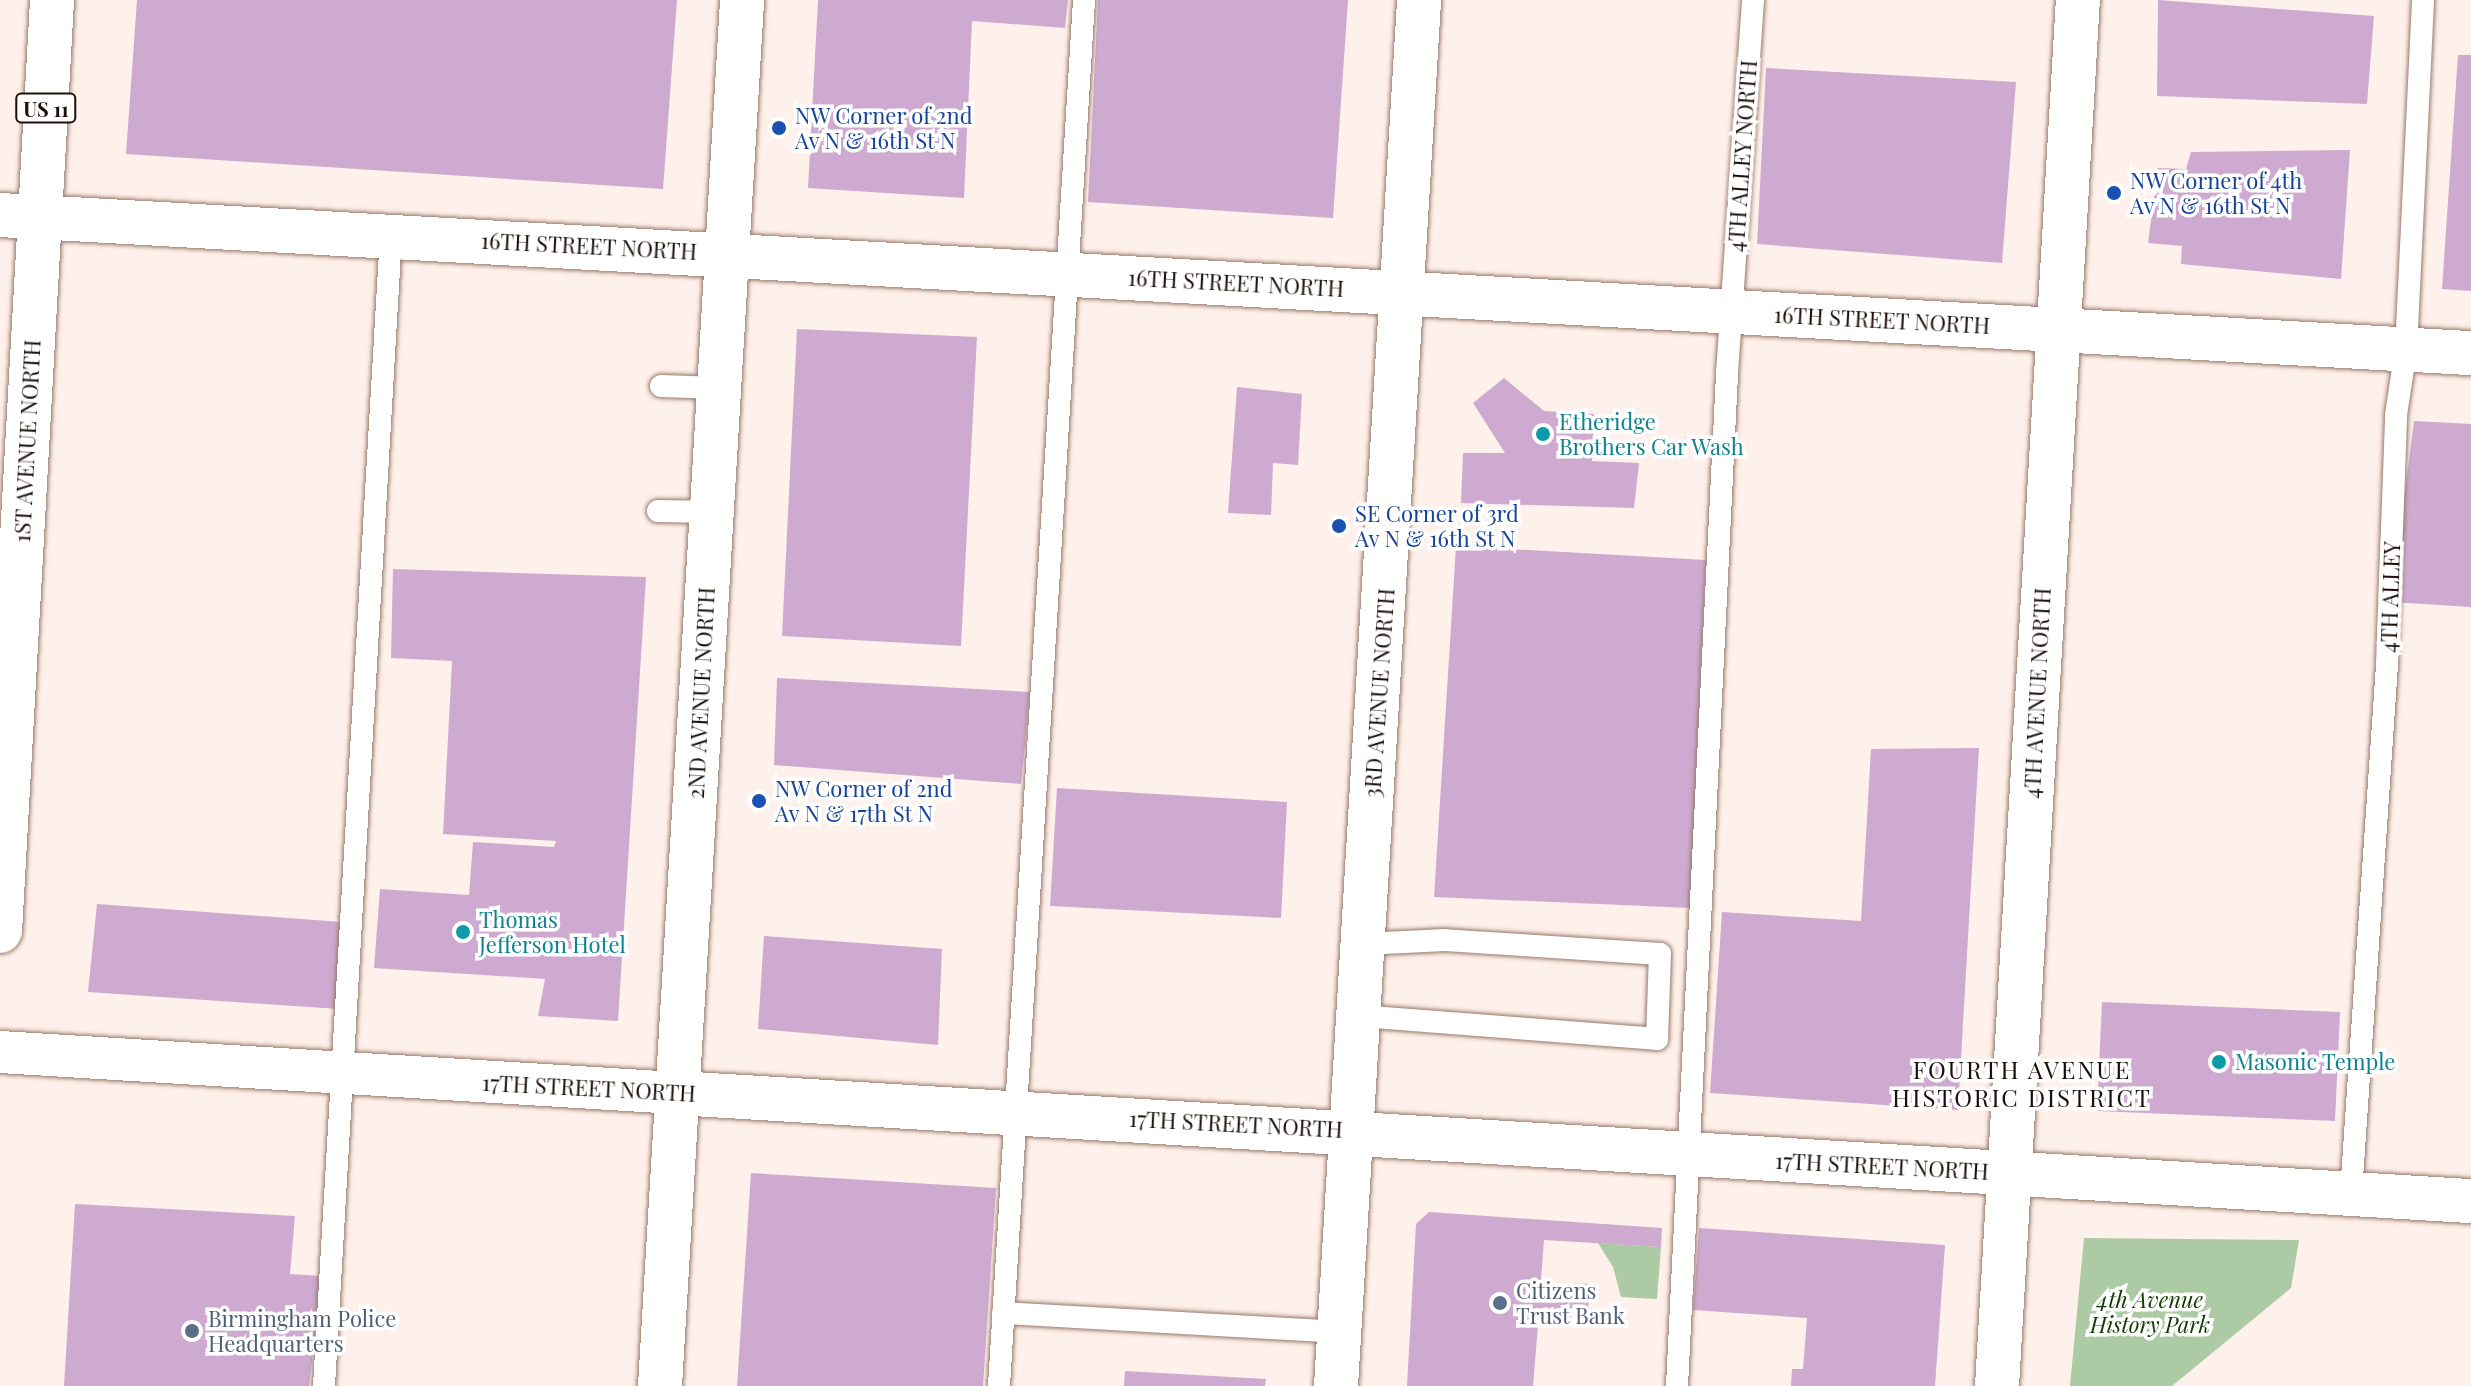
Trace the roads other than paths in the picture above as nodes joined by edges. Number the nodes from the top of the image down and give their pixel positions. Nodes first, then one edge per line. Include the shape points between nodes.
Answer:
1 (52, 0) edge
2 (742, 0) edge
3 (1084, 0) edge
4 (1419, 0) edge
5 (1753, 0) edge
6 (2078, 0) edge
7 (2423, 0) edge
8 (20, 215) edge
9 (391, 235) junction
10 (728, 255) junction
11 (1067, 274) junction
12 (1403, 293) junction
13 (1731, 311) junction
14 (2059, 330) junction
15 (2406, 349) junction
16 (2471, 353) edge
17 (661, 386) dead end
18 (719, 388) junction
19 (658, 511) dead end
20 (712, 512) junction
21 (0, 931) edge
22 (1363, 944) junction
23 (1359, 1016) junction
24 (0, 1052) edge
25 (342, 1073) junction
26 (677, 1093) junction
27 (1015, 1112) junction
28 (1352, 1131) junction
29 (1692, 1155) junction
30 (2010, 1174) junction
31 (2351, 1193) junction
32 (2471, 1201) edge
33 (1003, 1313) junction
34 (1339, 1332) junction
35 (324, 1386) edge
36 (660, 1386) edge
37 (999, 1386) edge
38 (1336, 1386) edge
39 (1677, 1386) edge
40 (1997, 1386) edge

1 - 8 street, 1ST AVENUE NORTH / US 11
2 - 10 street, 2ND AVENUE NORTH
3 - 11 lane
4 - 12 street, 3RD AVENUE NORTH
5 - 13 lane, 4TH ALLEY NORTH
6 - 14 street, 4TH AVENUE NORTH
7 - 15 lane, 4TH ALLEY
8 - 9 street, 16TH STREET NORTH
8 - 21 street, 1ST AVENUE NORTH / US 11
9 - 10 street, 16TH STREET NORTH
9 - 25 lane
10 - 11 street, 16TH STREET NORTH
10 - 18 street, 2ND AVENUE NORTH
11 - 12 street, 16TH STREET NORTH
11 - 27 lane
12 - 13 street, 16TH STREET NORTH
12 - 22 street, 3RD AVENUE NORTH
13 - 14 street, 16TH STREET NORTH
13 - 29 lane, 4TH ALLEY NORTH
14 - 15 street, 16TH STREET NORTH
14 - 30 street, 4TH AVENUE NORTH
15 - 16 street, 16TH STREET NORTH
15 - 31 lane, 4TH ALLEY via 2396,415 2391,602
17 - 18 lane
18 - 20 street, 2ND AVENUE NORTH
19 - 20 lane
20 - 26 street, 2ND AVENUE NORTH
22 - 23 street, 3RD AVENUE NORTH
22 - 23 lane via 1445,940 1660,954 1657,1039
23 - 28 street, 3RD AVENUE NORTH
24 - 25 street, 17TH STREET NORTH
25 - 26 street, 17TH STREET NORTH
25 - 35 lane
26 - 27 street, 17TH STREET NORTH
26 - 36 street, 2ND AVENUE NORTH
27 - 28 street, 17TH STREET NORTH
27 - 33 lane
28 - 29 street, 17TH STREET NORTH
28 - 34 street, 3RD AVENUE NORTH
29 - 30 street, 17TH STREET NORTH
29 - 39 lane, 4TH ALLEY NORTH
30 - 31 street, 17TH STREET NORTH
30 - 40 street, 4TH AVENUE NORTH
31 - 32 street, 17TH STREET NORTH
33 - 34 lane
33 - 37 lane
34 - 38 street, 3RD AVENUE NORTH

